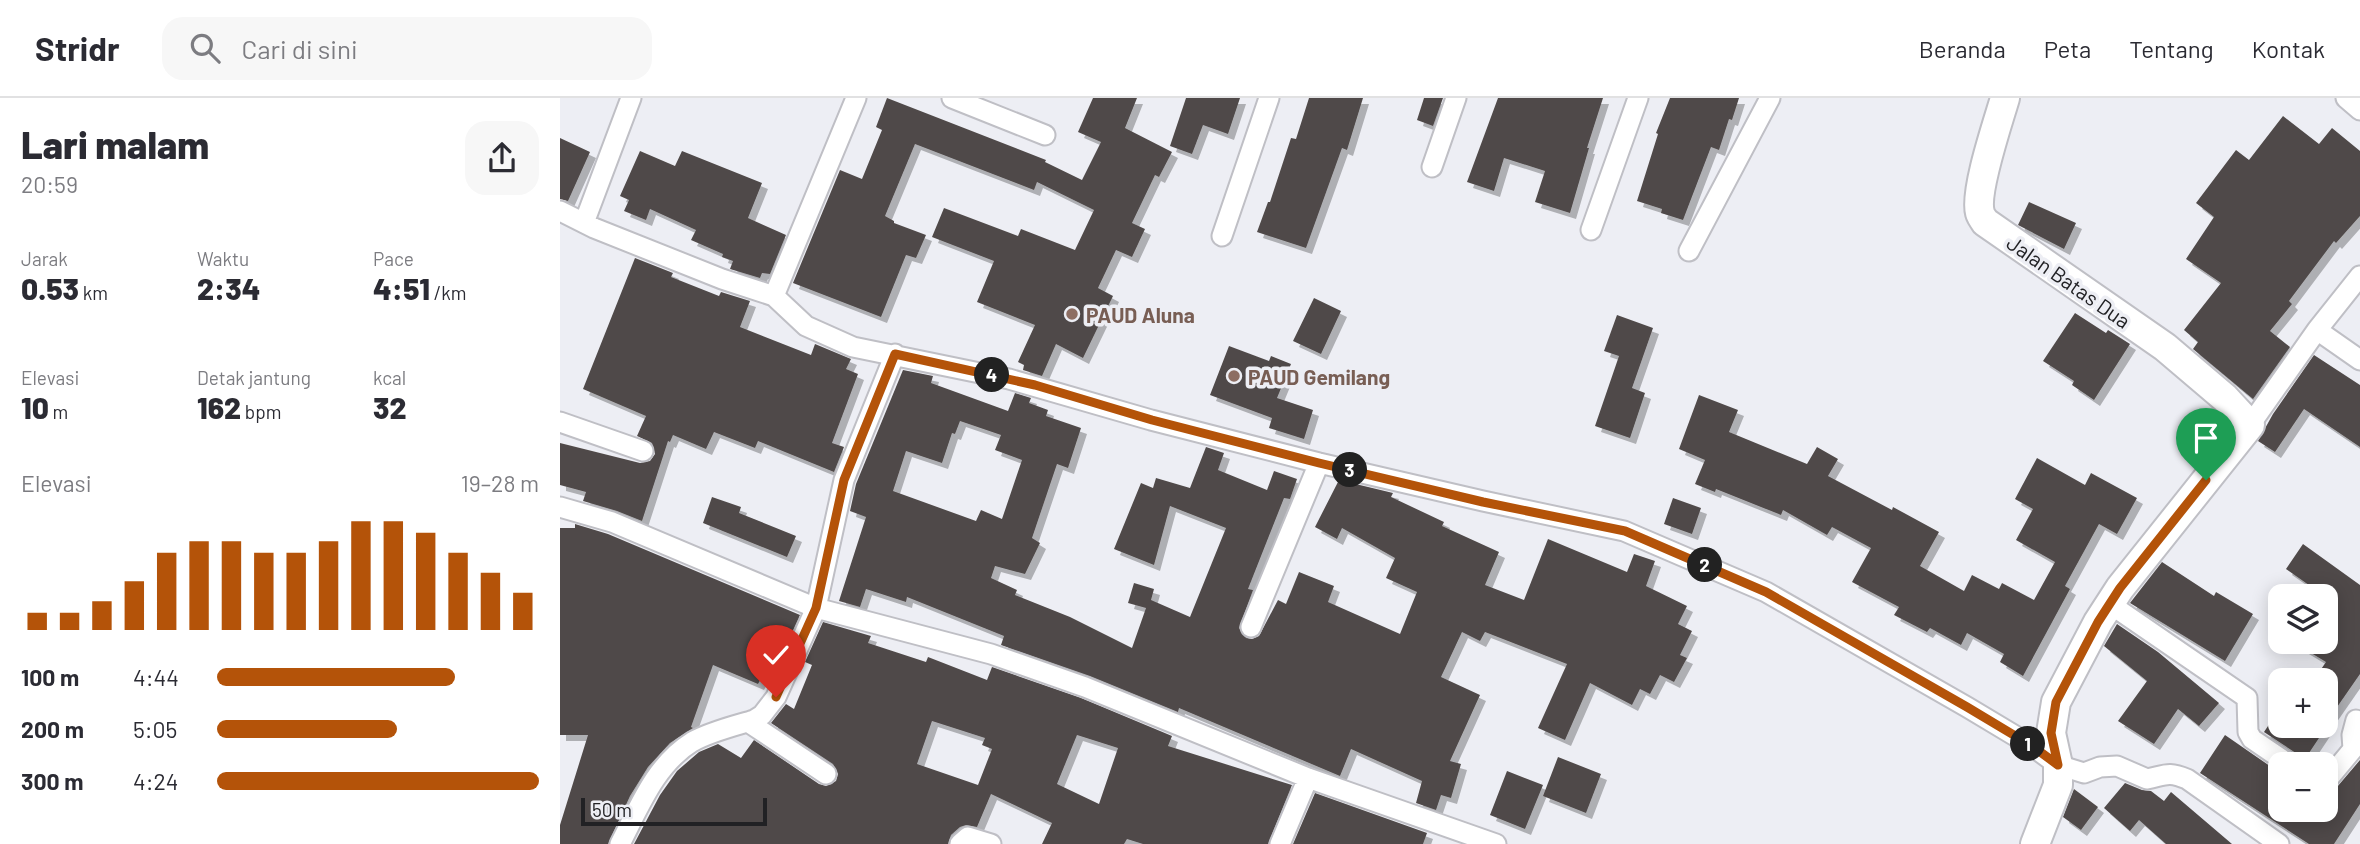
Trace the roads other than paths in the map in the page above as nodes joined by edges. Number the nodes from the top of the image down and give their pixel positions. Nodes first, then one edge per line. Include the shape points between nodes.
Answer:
1 (631, 98) edge
2 (856, 98) edge
3 (953, 98) edge
4 (1269, 98) edge
5 (1456, 98) edge
6 (1638, 98) edge
7 (1770, 98) edge
8 (2005, 98) edge
9 (2346, 98) edge
10 (2360, 110) edge
11 (1045, 135) dead end
12 (1432, 167) dead end
13 (560, 211) edge
14 (584, 223) junction
15 (1591, 230) dead end
16 (1222, 236) dead end
17 (1689, 251) dead end
18 (2360, 276) edge
19 (774, 296) junction
20 (2317, 330) junction
21 (895, 354) junction
22 (2360, 360) edge
23 (560, 422) edge
24 (2250, 425) junction
25 (643, 452) dead end
26 (1319, 463) junction
27 (560, 507) edge
28 (2110, 604) junction
29 (816, 608) junction
30 (1251, 627) dead end
31 (2356, 720) dead end
32 (748, 722) junction
33 (2271, 752) edge
34 (2357, 752) edge
35 (2058, 765) junction
36 (2338, 769) edge
37 (825, 774) dead end
38 (1308, 778) junction
39 (620, 844) edge
40 (960, 844) edge
41 (991, 844) edge
42 (1280, 844) edge
43 (1496, 844) edge
44 (2035, 844) edge
45 (2279, 844) edge

1 - 14 street
2 - 19 street
3 - 11 street
4 - 16 street
5 - 12 street
6 - 15 street
7 - 17 street
8 - 24 street, Jalan Batas Dua via 1983,179 1980,214 1985,222 2165,348
9 - 10 street
13 - 14 street
14 - 19 street
18 - 20 street
19 - 21 street via 806,326 853,347
20 - 22 street
20 - 24 street
21 - 26 street via 1035,385
21 - 29 street via 844,480
23 - 25 street
24 - 28 street
26 - 30 street
26 - 35 street via 1625,531 1766,592 1967,707
27 - 29 street via 624,527
28 - 33 street via 2247,698 2248,732
28 - 35 street via 2056,702 2051,733
29 - 32 street via 776,697 762,715
29 - 38 street via 1040,670
31 - 34 street via 2352,735
32 - 37 street
32 - 39 street via 694,741 677,752 653,781
34 - 36 street
35 - 44 street via 2058,785
35 - 45 street via 2084,774 2117,766 2147,779 2174,773
38 - 42 street
38 - 43 street
40 - 41 street via 968,837

